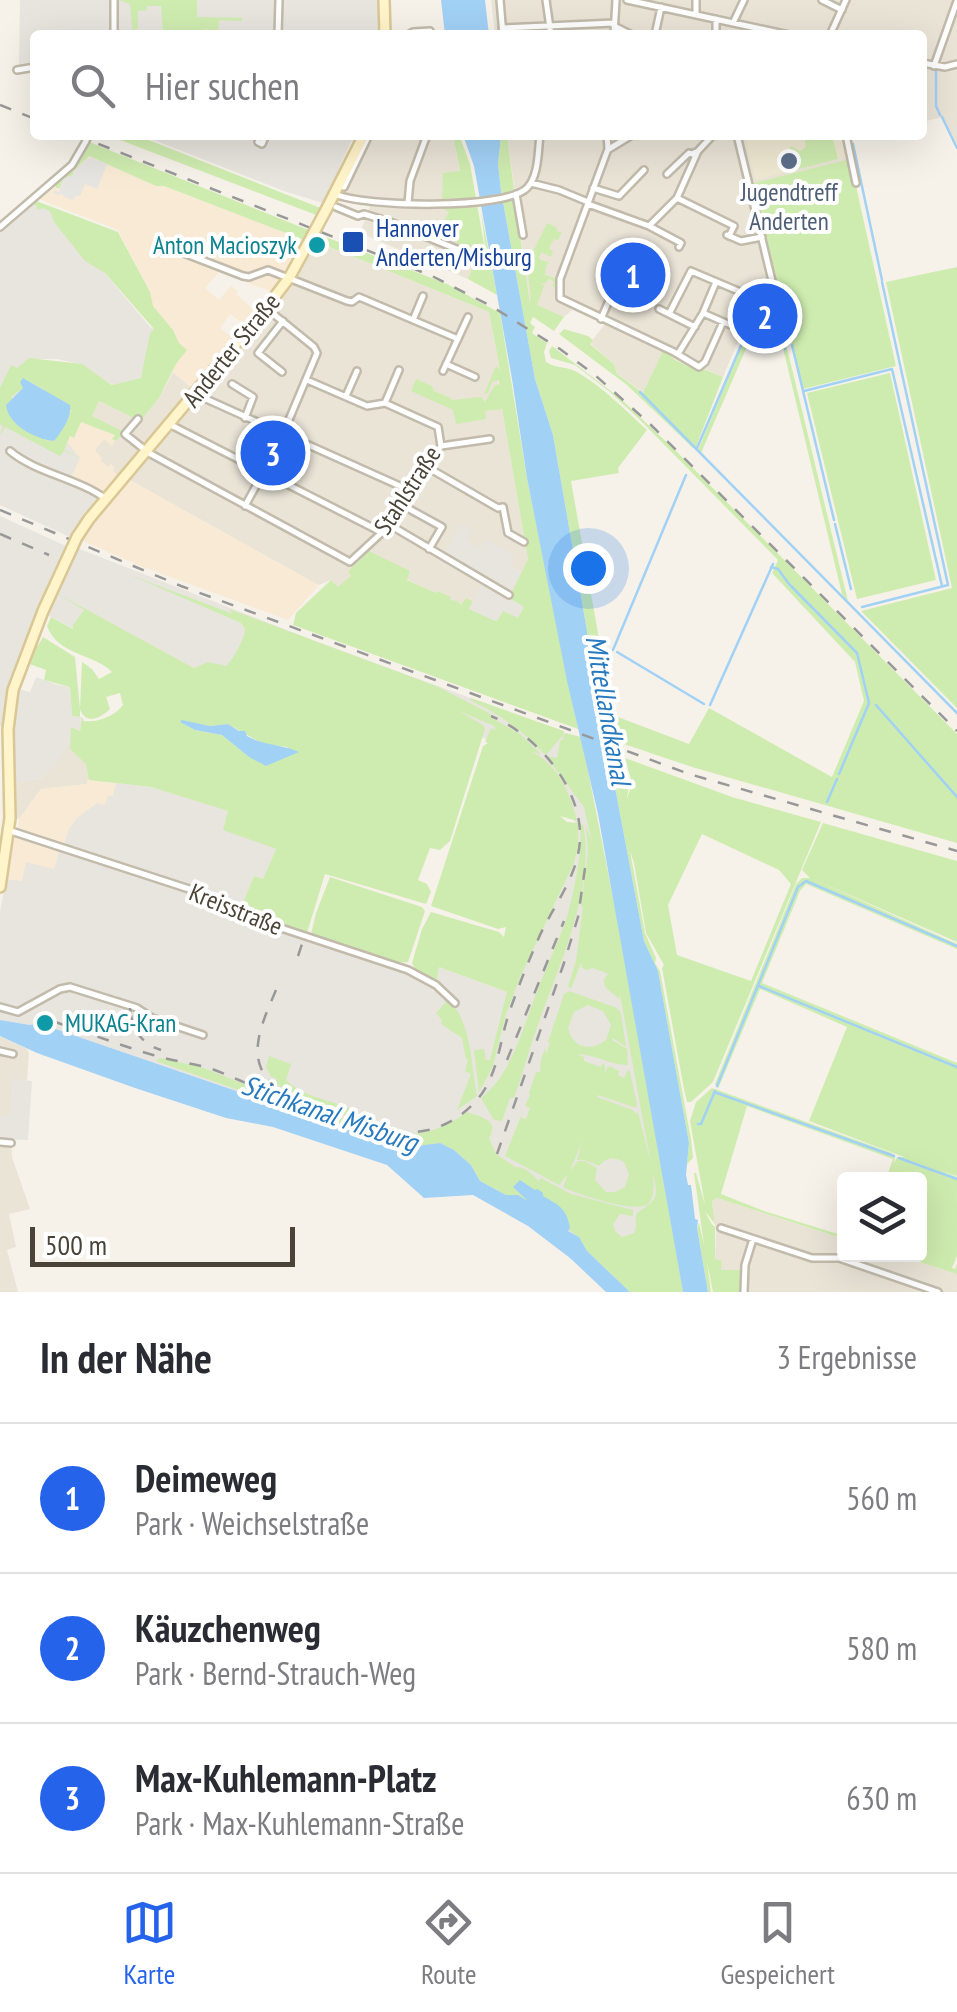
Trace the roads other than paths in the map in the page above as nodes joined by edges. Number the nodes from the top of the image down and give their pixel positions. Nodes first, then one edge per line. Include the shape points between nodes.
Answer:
1 (114, 0) edge
2 (279, 0) edge
3 (384, 0) edge
4 (500, 0) edge
5 (546, 0) edge
6 (616, 0) edge
7 (627, 0) edge
8 (696, 0) edge
9 (744, 0) edge
10 (822, 0) edge
11 (846, 0) edge
12 (957, 1) edge
13 (664, 5) edge
14 (842, 10) junction
15 (956, 10) edge
16 (696, 14) junction
17 (716, 19) junction
18 (733, 22) junction
19 (614, 25) junction
20 (550, 26) junction
21 (114, 30) edge
22 (278, 30) edge
23 (385, 30) edge
24 (502, 30) edge
25 (518, 30) edge
26 (550, 30) edge
27 (614, 30) edge
28 (623, 30) edge
29 (656, 30) edge
30 (716, 30) edge
31 (767, 30) edge
32 (832, 30) edge
33 (927, 64) edge
34 (957, 64) edge
35 (934, 66) junction
36 (30, 69) edge
37 (17, 70) dead end
38 (86, 140) edge
39 (264, 140) edge
40 (364, 140) edge
41 (425, 140) edge
42 (539, 140) edge
43 (607, 140) edge
44 (623, 140) edge
45 (708, 140) edge
46 (739, 140) edge
47 (848, 140) edge
48 (258, 142) dead end
49 (608, 149) junction
50 (698, 151) junction
51 (644, 170) dead end
52 (667, 174) dead end
53 (531, 183) junction
54 (856, 183) dead end
55 (594, 188) junction
56 (339, 190) junction
57 (516, 194) junction
58 (350, 198) junction
59 (677, 198) junction
60 (368, 201) junction
61 (408, 203) junction
62 (588, 203) junction
63 (331, 209) junction
64 (346, 211) junction
65 (364, 214) junction
66 (649, 226) junction
67 (0, 227) edge
68 (523, 235) dead end
69 (762, 237) junction
70 (160, 240) dead end
71 (678, 248) dead end
72 (613, 257) dead end
73 (471, 261) dead end
74 (289, 278) junction
75 (716, 282) junction
76 (775, 290) junction
77 (422, 296) dead end
78 (266, 308) junction
79 (659, 309) dead end
80 (703, 313) junction
81 (669, 314) junction
82 (468, 317) dead end
83 (600, 319) junction
84 (413, 320) junction
85 (283, 321) junction
86 (723, 322) junction
87 (695, 326) junction
88 (742, 330) dead end
89 (785, 335) dead end
90 (458, 339) junction
91 (678, 354) junction
92 (399, 370) dead end
93 (357, 371) dead end
94 (282, 372) dead end
95 (475, 376) dead end
96 (307, 380) junction
97 (232, 384) dead end
98 (195, 394) junction
99 (346, 397) junction
100 (385, 403) junction
101 (244, 418) junction
102 (138, 419) dead end
103 (169, 424) junction
104 (274, 431) junction
105 (282, 435) junction
106 (291, 438) junction
107 (490, 440) dead end
108 (441, 446) junction
109 (10, 451) dead end
110 (146, 452) junction
111 (427, 467) junction
112 (256, 468) junction
113 (264, 472) junction
114 (271, 476) junction
115 (411, 491) junction
116 (106, 499) junction
117 (402, 504) junction
118 (245, 506) junction
119 (390, 524) junction
120 (383, 532) junction
121 (524, 542) dead end
122 (429, 549) junction
123 (509, 595) dead end
124 (4, 729) edge
125 (8, 830) junction
126 (0, 886) edge
127 (455, 1003) dead end
128 (0, 1008) edge
129 (203, 1035) dead end
130 (0, 1051) edge
131 (13, 1054) dead end
132 (0, 1142) edge
133 (10, 1142) dead end
134 (721, 1228) dead end
135 (753, 1240) junction
136 (744, 1292) edge
137 (938, 1292) edge

1 - 21 street
2 - 22 street
3 - 23 main road
4 - 24 street
5 - 20 street
6 - 19 street
7 - 13 street
8 - 16 street
9 - 18 street
10 - 14 street
11 - 14 street
12 - 15 street
13 - 16 street
13 - 29 street
14 - 32 street
15 - 35 street
16 - 17 street
17 - 18 street
17 - 30 street
18 - 31 street
19 - 20 street
19 - 27 street
19 - 28 street
20 - 25 street
20 - 26 street
33 - 35 street
34 - 35 street
36 - 37 street
38 - 67 street via 72,165
39 - 48 street
40 - 56 main road, Anderter Straße
41 - 61 street
42 - 53 street
43 - 49 street
44 - 49 street
45 - 50 street
46 - 69 street
47 - 54 street
49 - 55 street
50 - 52 street
50 - 59 street
51 - 55 street via 619,196
53 - 57 street
53 - 62 street
55 - 62 street
56 - 58 street
56 - 63 main road, Anderter Straße
57 - 61 street
57 - 68 street
58 - 60 street
58 - 64 street
59 - 66 street
59 - 69 street via 734,226 728,235 741,241
60 - 61 street
60 - 65 street
62 - 66 street
62 - 83 street via 560,278 560,298
63 - 64 street
63 - 74 main road, Anderter Straße, bridge
64 - 65 street
65 - 73 street via 469,254
66 - 71 street via 681,243
69 - 76 street
70 - 74 street via 243,276 268,270
72 - 83 street via 628,259
74 - 78 main road, Anderter Straße
74 - 84 street
75 - 76 street via 750,296
75 - 80 street
75 - 81 street via 691,271
76 - 89 street
77 - 84 street
78 - 85 street
78 - 98 main road, Anderter Straße
79 - 81 street
80 - 86 street
80 - 87 street
81 - 87 street
82 - 90 street
83 - 91 street
84 - 90 street
85 - 94 street via 258,353
85 - 96 street via 317,350
86 - 88 street
86 - 91 street via 700,367
87 - 91 street
90 - 95 street via 445,367
92 - 100 street
93 - 99 street
96 - 99 street, Stahlstraße
96 - 105 street
97 - 101 street via 253,398
98 - 101 street
98 - 103 main road, Anderter Straße
99 - 100 street, Stahlstraße via 367,406
100 - 108 street, Stahlstraße via 436,424
101 - 104 street
102 - 110 street via 125,434
103 - 110 main road, Anderter Straße
103 - 112 street
104 - 105 street
104 - 112 street
105 - 106 street
106 - 114 street
106 - 115 street
107 - 108 street
108 - 111 street, Stahlstraße
109 - 116 street
110 - 116 main road, Anderter Straße
110 - 118 street
111 - 115 street, Stahlstraße
111 - 121 street via 503,507 508,533
112 - 113 street
113 - 114 street
113 - 118 street
114 - 120 street
115 - 117 street, Stahlstraße
116 - 124 main road, Anderter Straße, bridge via 72,548 19,672
117 - 119 street, Stahlstraße
117 - 122 street via 442,528
118 - 120 street, Stahlstraße via 348,562
119 - 120 street, Stahlstraße
119 - 122 street
122 - 123 street
124 - 125 main road, Anderter Straße
125 - 126 main road, Anderter Straße
125 - 127 street, Kreisstraße via 408,970
128 - 129 street via 18,1012 70,987
130 - 131 street
132 - 133 street
134 - 135 street
135 - 136 street
135 - 137 street via 812,1258 842,1259

